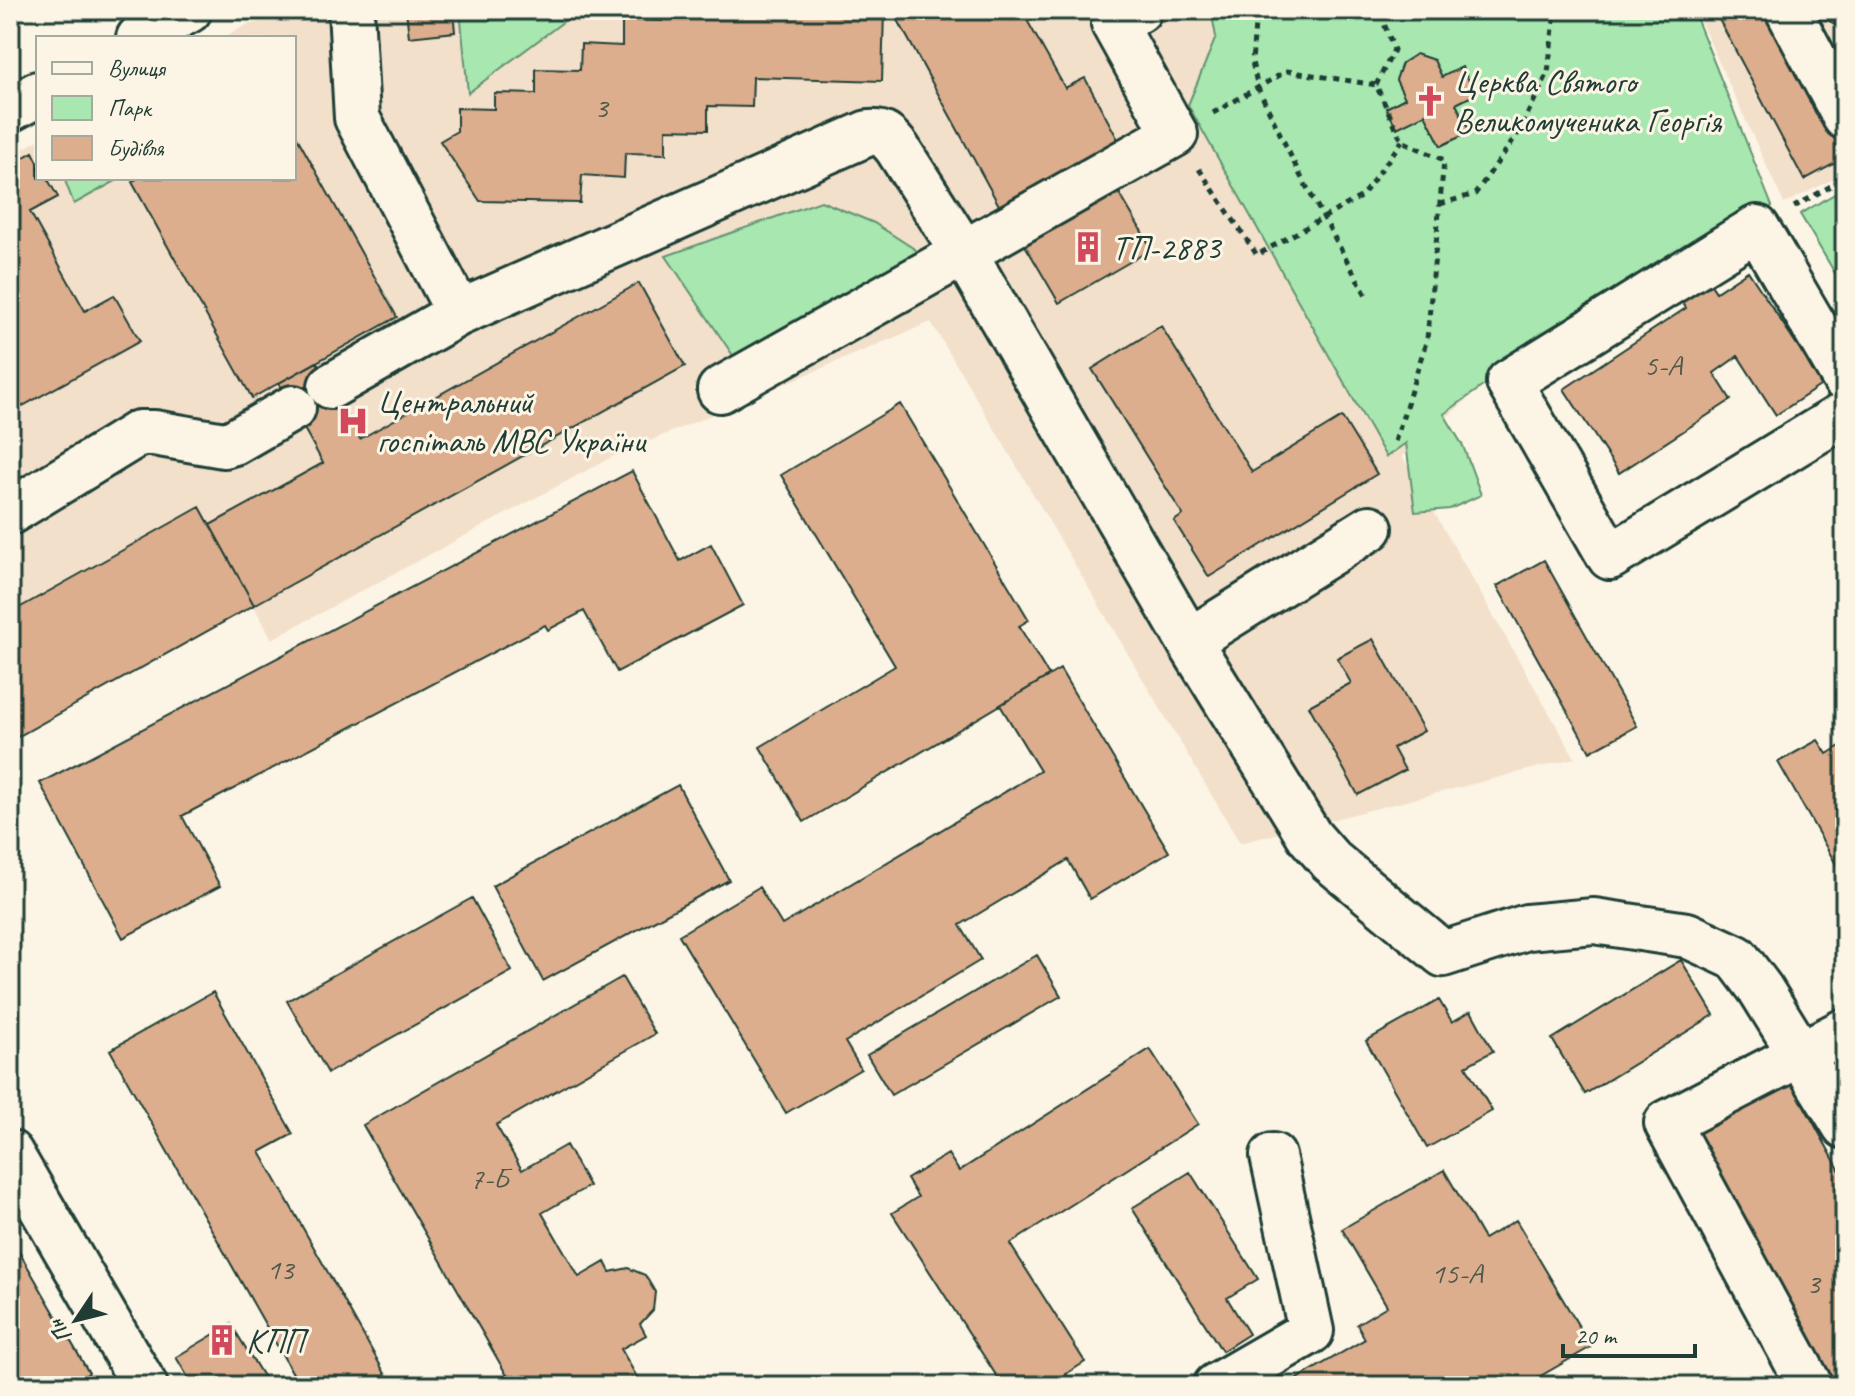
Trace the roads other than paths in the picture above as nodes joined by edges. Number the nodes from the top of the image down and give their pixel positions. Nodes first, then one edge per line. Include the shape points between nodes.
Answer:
1 (189, 10) edge
2 (351, 10) edge
3 (1139, 10) edge
4 (1788, 10) edge
5 (143, 36) edge
6 (36, 95) edge
7 (10, 109) edge
8 (1845, 117) edge
9 (964, 253) junction
10 (459, 313) junction
11 (1845, 379) edge
12 (331, 386) dead end
13 (720, 390) dead end
14 (293, 408) dead end
15 (1845, 414) edge
16 (10, 512) edge
17 (1370, 528) dead end
18 (1189, 641) junction
19 (1845, 1031) edge
20 (1801, 1054) junction
21 (1845, 1126) edge
22 (10, 1153) edge
23 (1273, 1156) dead end
24 (145, 1386) edge
25 (1216, 1386) edge
26 (1810, 1386) edge

1 - 5 street
2 - 10 street via 357,118
3 - 9 street via 1114,24 1175,134
4 - 8 street
6 - 7 street
9 - 10 street via 897,148 888,137 868,133
9 - 13 street
9 - 18 street
10 - 12 street
11 - 15 street via 1757,228 1509,382 1610,557
14 - 16 street via 224,445 139,433
17 - 18 street
18 - 20 street via 1310,837 1331,861 1443,954 1527,927 1594,921 1687,935 1737,958
19 - 20 street
20 - 21 street
20 - 26 street via 1667,1123
22 - 24 street
23 - 25 street via 1311,1331

